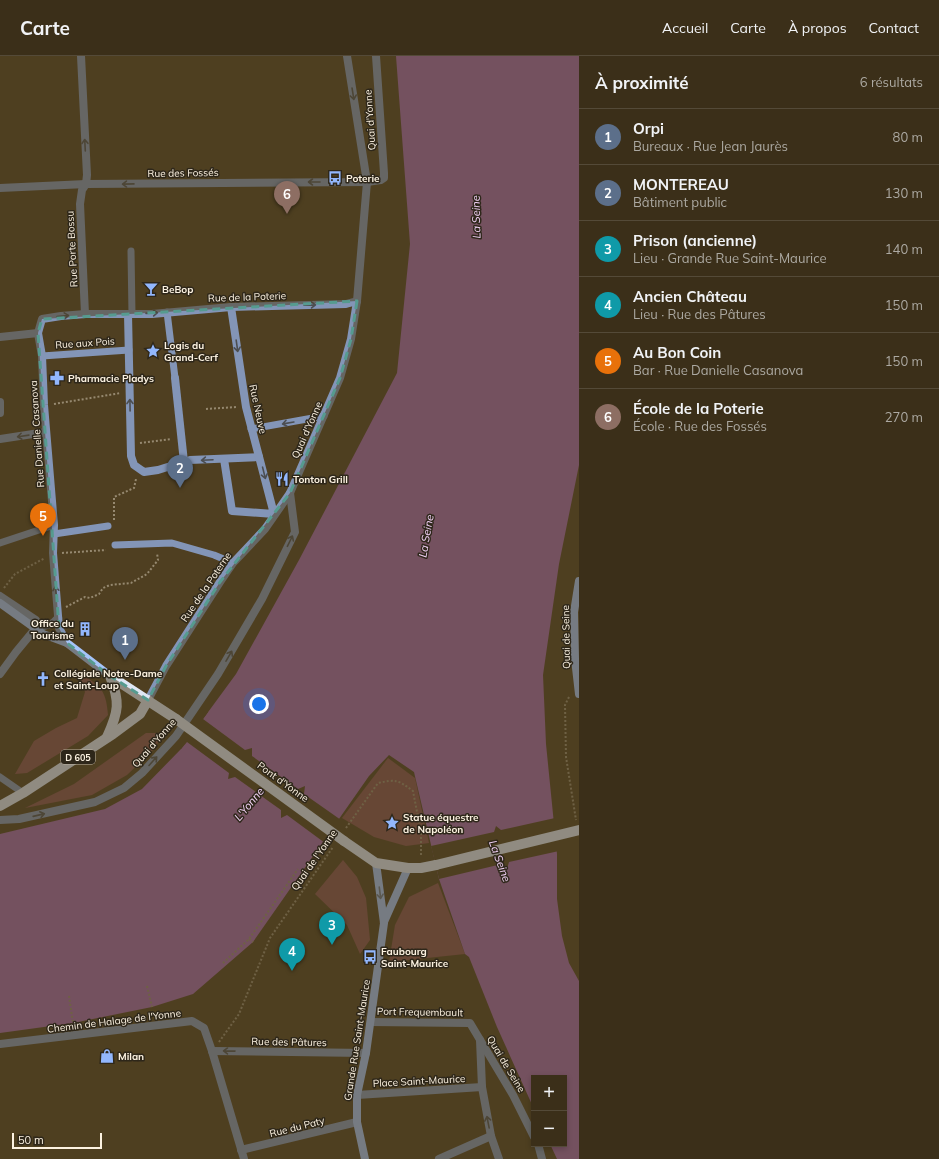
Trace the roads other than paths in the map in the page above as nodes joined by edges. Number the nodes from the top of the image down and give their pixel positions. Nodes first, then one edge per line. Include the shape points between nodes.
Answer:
1 (81, 56) edge
2 (347, 56) edge
3 (376, 56) edge
4 (367, 182) junction
5 (86, 184) junction
6 (0, 188) edge
7 (131, 252) dead end
8 (357, 301) junction
9 (231, 307) junction
10 (166, 312) junction
11 (85, 314) junction
12 (130, 314) junction
13 (42, 319) joint
14 (38, 333) junction
15 (0, 337) edge
16 (129, 350) junction
17 (42, 356) junction
18 (175, 378) joint
19 (0, 402) edge
20 (0, 413) edge
21 (324, 416) junction
22 (251, 429) junction
23 (46, 432) junction
24 (0, 439) edge
25 (260, 457) junction
26 (224, 459) junction
27 (184, 462) junction
28 (290, 493) junction
29 (274, 514) junction
30 (108, 526) road end
31 (54, 530) junction
32 (0, 543) edge
33 (115, 545) dead end
34 (233, 563) junction
35 (579, 581) edge
36 (0, 596) edge
37 (0, 603) edge
38 (58, 614) junction
39 (35, 629) junction
40 (67, 643) junction
41 (0, 674) edge
42 (110, 676) junction
43 (579, 694) edge
44 (148, 700) junction
45 (106, 738) junction
46 (0, 778) edge
47 (23, 793) junction
48 (0, 806) edge
49 (0, 820) edge
50 (578, 825) edge
51 (376, 863) junction
52 (408, 868) junction
53 (384, 923) junction
54 (371, 1022) junction
55 (470, 1023) joint
56 (480, 1038) junction
57 (0, 1044) edge
58 (212, 1051) junction
59 (366, 1053) junction
60 (482, 1087) junction
61 (357, 1095) junction
62 (357, 1122) junction
63 (531, 1131) edge
64 (491, 1136) junction
65 (539, 1147) edge
66 (241, 1150) junction
67 (244, 1159) edge
68 (365, 1159) edge
69 (439, 1159) edge
70 (500, 1159) edge
71 (542, 1159) edge

5 -> 1 street, Rue Porte Bossu
2 -> 4 street
3 - 4 street, Quai d'Yonne via 384,178
4 -> 5 street, Rue des Fossés
4 - 8 street, Quai d'Yonne
5 - 6 street, Rue des Fossés
5 - 11 street, Rue Porte Bossu via 82,190 80,204
7 - 12 lane
9 -> 8 street, Rue de la Poterie via 346,304
8 - 21 street, Quai d'Yonne via 352,339 340,378
9 - 10 street, Rue de la Poterie
9 -> 22 street, Rue Neuve
12 -> 10 street, Rue de la Poterie
10 - 18 lane
11 - 12 street, Rue de la Poterie
13 -> 11 street, Rue de la Poterie
12 - 16 street
13 - 14 street, Rue Danielle Casanova
14 - 15 street
14 - 17 street, Rue Danielle Casanova
16 - 17 lane, Rue aux Pois
27 -> 16 street via 144,472 134,465 131,456
17 - 23 street, Rue Danielle Casanova
18 - 27 street
19 - 20 street
21 -> 22 lane
21 - 28 street, Quai d'Yonne
22 - 25 street, Rue Neuve
23 -> 24 street
23 - 31 street, Rue Danielle Casanova
25 - 26 street
25 -> 29 street, Rue Neuve
26 -> 27 street
26 - 29 street via 232,511
28 - 29 street, Rue de la Poterne
49 -> 28 street, Quai d'Yonne via 18,819 95,802 124,788 142,773 176,736 218,674 262,599 295,532
29 - 34 street, Rue de la Poterne via 265,529
30 - 31 lane
31 - 32 lane
38 -> 31 street, Rue Danielle Casanova via 52,553
33 - 34 lane via 172,543
34 - 44 street, Rue de la Poterne via 166,666
35 - 43 main road, Quai de Seine via 574,612
36 - 39 street via 36,620
37 - 39 main road
38 - 39 street via 53,623
38 - 40 street, Rue Danielle Casanova via 60,628
39 - 40 main road
39 - 41 street
40 - 42 main road
42 - 44 main road, Pont d'Yonne
42 - 45 main road via 118,700 116,717
44 - 45 main road, D 605 via 140,714
44 - 51 main road, Pont d'Yonne, bridge via 340,841
45 - 47 main road, D 605
46 - 47 lane
47 - 48 main road, D 605
50 - 52 main road, bridge via 436,865
51 - 52 main road
51 -> 53 main road
52 - 53 main road
53 - 54 main road, Grande Rue Saint-Maurice
54 - 55 street, Port Frequembault
54 - 59 main road, Grande Rue Saint-Maurice
55 - 56 street, Quai de Seine
56 - 60 street
56 - 63 street, Quai de Seine via 514,1095
57 - 58 street, Chemin de Halage de l'Yonne via 192,1021 204,1028
59 -> 58 street, Rue des Pâtures
58 - 66 street, Chemin de Halage de l'Yonne
59 - 61 main road, Grande Rue Saint-Maurice
60 - 61 street, Place Saint-Maurice
64 -> 60 street
61 - 62 main road, Grande Rue Saint-Maurice
62 - 66 street, Rue du Paty
62 - 68 main road, Grande Rue Saint-Maurice
64 - 69 street
64 - 70 street
65 - 71 street
66 - 67 street, Chemin de Halage de l'Yonne

